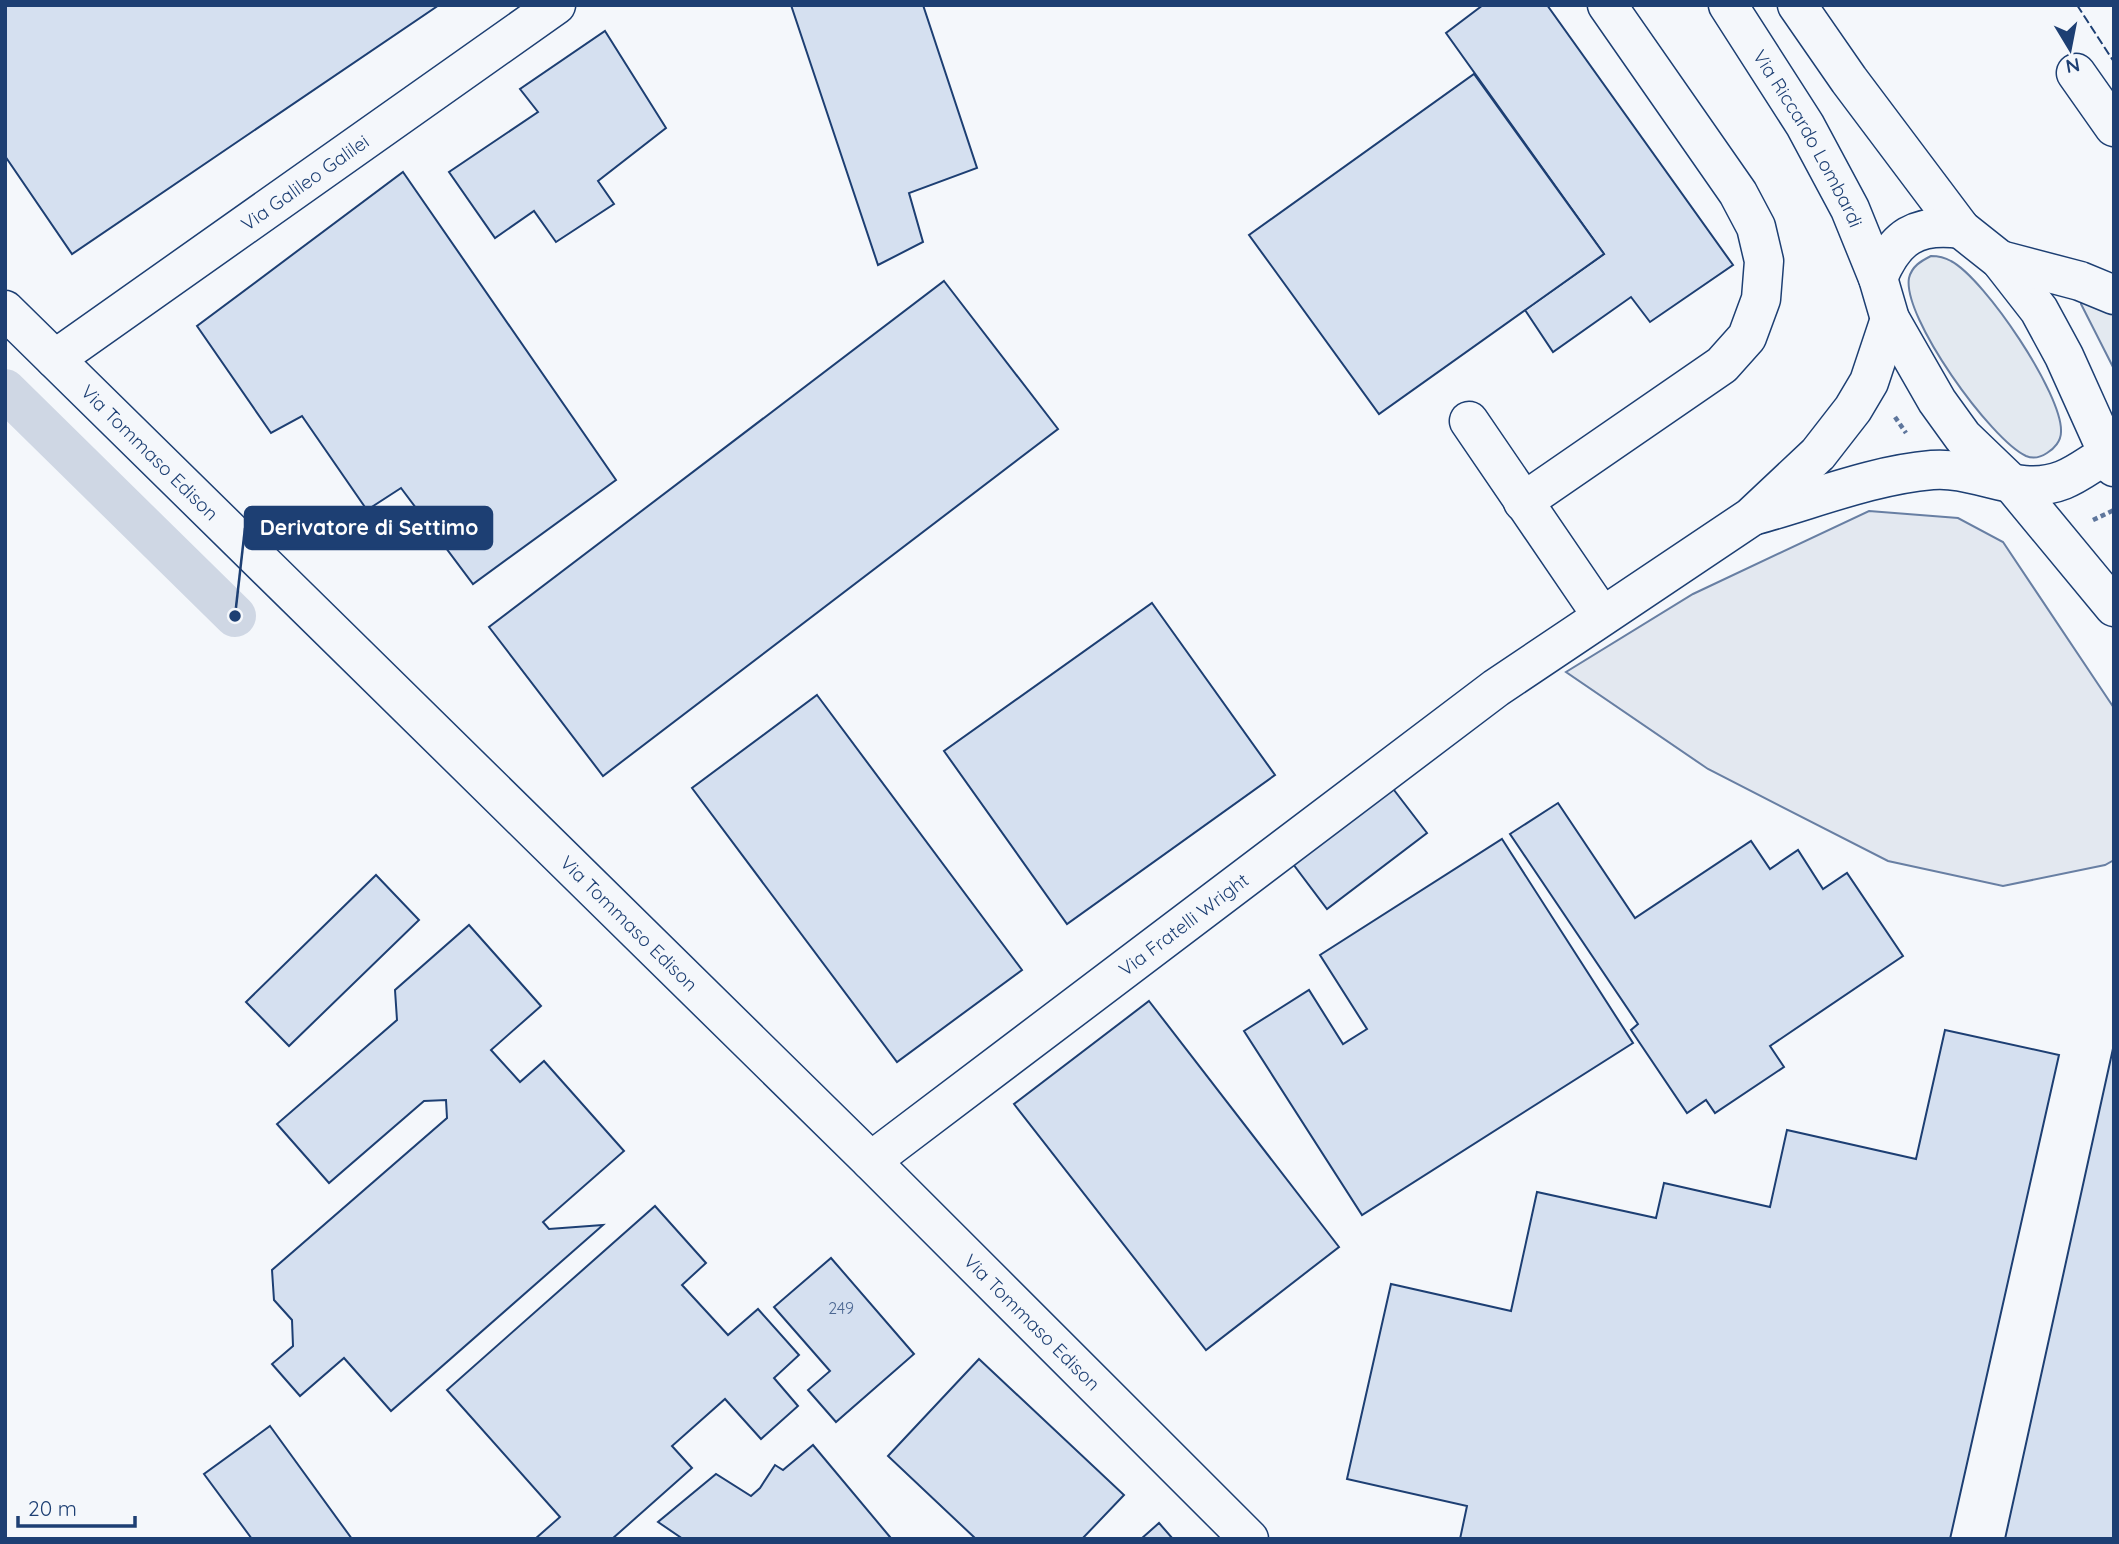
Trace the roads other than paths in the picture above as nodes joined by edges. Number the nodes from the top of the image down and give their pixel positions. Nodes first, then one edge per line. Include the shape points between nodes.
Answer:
1 (556, 5) edge
2 (1607, 5) edge
3 (1728, 5) edge
4 (1797, 5) edge
5 (2076, 73) dead end
6 (2114, 127) edge
7 (1961, 229) junction
8 (2000, 260) junction
9 (1878, 278) junction
10 (2103, 281) edge
11 (5, 310) edge
12 (1890, 319) junction
13 (55, 359) junction
14 (1469, 421) dead end
15 (2111, 457) edge
16 (2013, 485) junction
17 (1523, 502) junction
18 (1751, 517) junction
19 (2114, 607) edge
20 (1602, 616) junction
21 (871, 1161) junction
22 (1249, 1539) edge

1 - 13 street, Via Galileo Galilei
2 - 17 street via 1738,193 1756,227 1764,261 1761,299 1747,337 1722,365
3 - 9 street, Via Riccardo Lombardi via 1805,125 1850,209
4 - 7 street
5 - 6 street
7 - 8 street
7 - 9 street via 1919,230 1900,241 1887,256
8 - 10 street
8 - 15 street via 2039,310
9 - 12 street, Via Riccardo Lombardi
11 - 13 street, Via Tommaso Edison
12 - 16 street, Via Riccardo Lombardi via 1962,437
12 - 18 street via 1869,382 1853,409 1818,454
13 - 21 street, Via Tommaso Edison
14 - 17 street
15 - 16 street via 2062,481
16 - 18 street via 1967,472 1934,470 1888,477
16 - 19 street, Via Riccardo Lombardi
17 - 20 street
18 - 20 street
20 - 21 street, Via Fratelli Wright via 1496,688
21 - 22 street, Via Tommaso Edison

